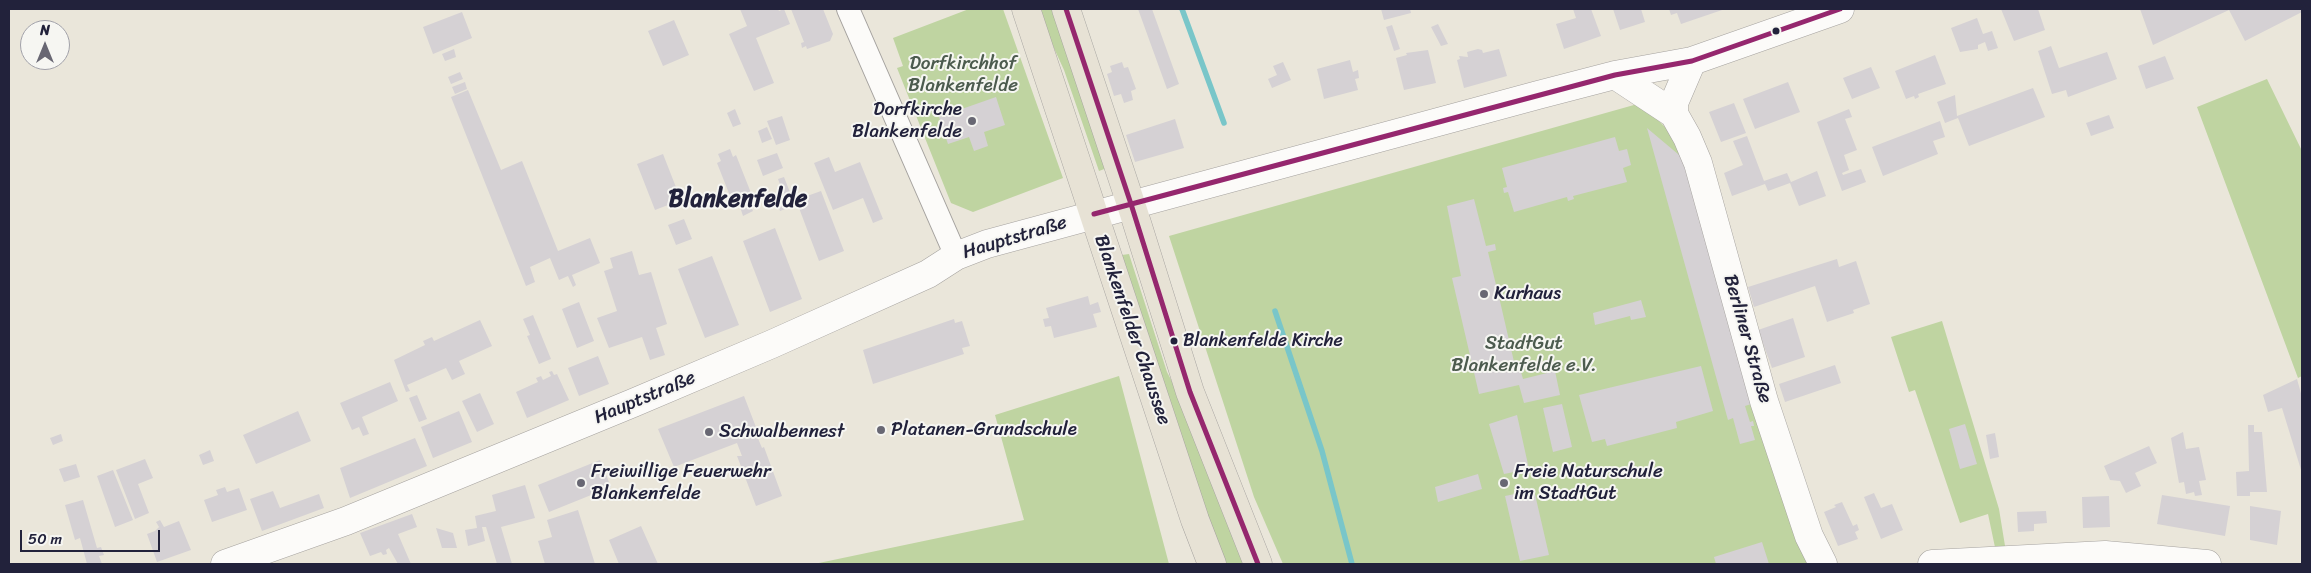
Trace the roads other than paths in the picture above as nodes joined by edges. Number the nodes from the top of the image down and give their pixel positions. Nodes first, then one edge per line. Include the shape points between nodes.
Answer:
1 (848, 9) edge
2 (1026, 9) edge
3 (1066, 9) edge
4 (1840, 9) edge
5 (1692, 61) junction
6 (1615, 75) junction
7 (1674, 114) junction
8 (1131, 204) junction
9 (1094, 214) junction
10 (956, 256) junction
11 (225, 564) edge
12 (1212, 564) edge
13 (1258, 564) edge
14 (1823, 564) edge
15 (1932, 564) edge
16 (2207, 564) edge

1 - 10 street
2 - 9 main road, Blankenfelder Chaussee
3 - 8 main road, Blankenfelder Chaussee
4 - 5 street, Hauptstraße
5 - 6 street, Hauptstraße
5 - 7 street via 1674,103
6 - 7 street, Berliner Straße
6 - 8 street, Hauptstraße
7 - 14 street, Berliner Straße via 1698,162 1764,401 1809,536
8 - 9 street, Hauptstraße
8 - 13 main road, Blankenfelder Chaussee via 1190,392
9 - 10 street, Hauptstraße
9 - 12 main road, Blankenfelder Chaussee
10 - 11 street, Hauptstraße via 928,274 727,364 450,480
15 - 16 street via 2105,555

